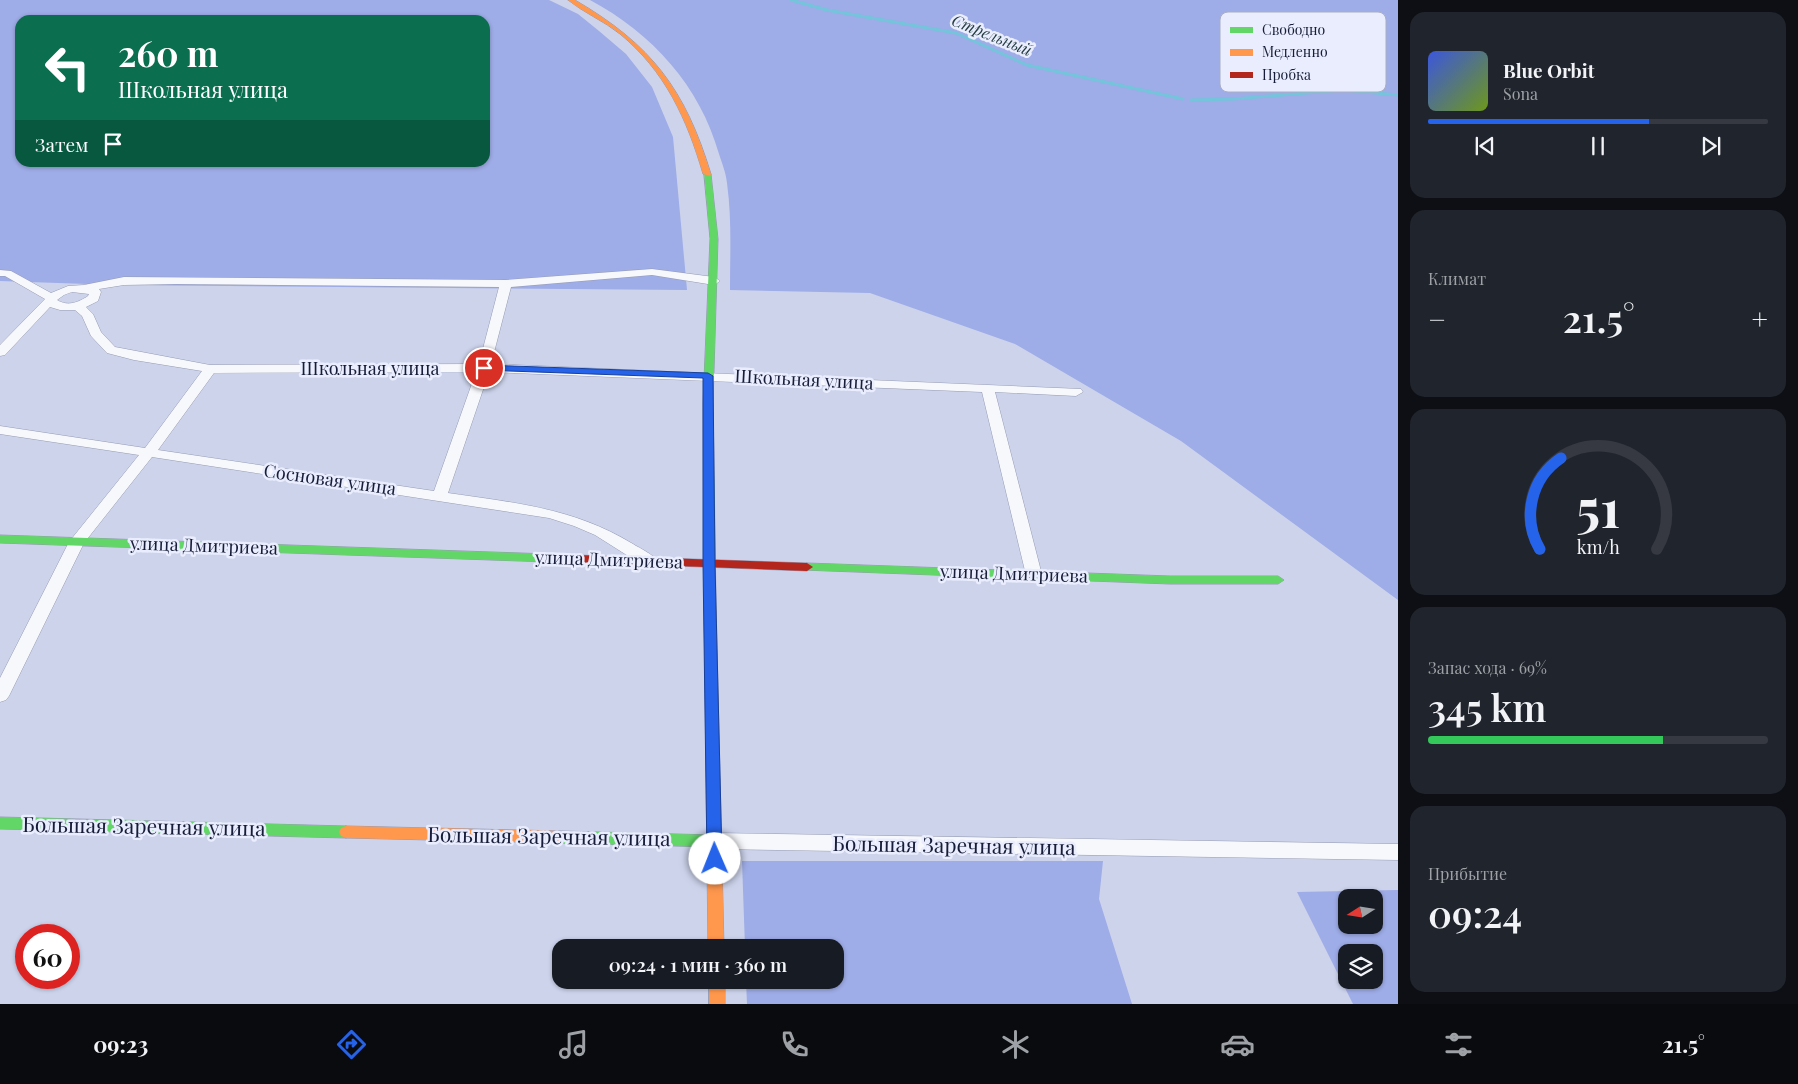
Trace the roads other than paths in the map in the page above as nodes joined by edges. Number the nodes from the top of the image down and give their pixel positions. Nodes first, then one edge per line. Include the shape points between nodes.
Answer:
1 (571, 0) edge
2 (0, 273) edge
3 (714, 281) junction
4 (506, 284) junction
5 (87, 288) junction
6 (48, 302) junction
7 (77, 306) junction
8 (0, 352) edge
9 (484, 368) junction
10 (210, 369) junction
11 (708, 376) junction
12 (988, 390) junction
13 (1076, 392) dead end
14 (0, 430) edge
15 (148, 454) junction
16 (440, 496) junction
17 (0, 539) edge
18 (77, 542) junction
19 (650, 562) junction
20 (709, 564) junction
21 (1034, 575) junction
22 (1278, 580) dead end
23 (0, 696) edge
24 (0, 823) edge
25 (714, 841) junction
26 (1398, 852) edge
27 (716, 939) edge
28 (717, 989) edge
29 (717, 1004) edge

1 - 3 main road via 604,19 639,48 659,69 688,116 710,183
2 - 6 street via 7,274
3 - 4 street via 652,272
3 - 11 main road
4 - 5 street via 176,280 124,281
4 - 9 street
5 - 6 street via 66,290
5 - 7 street via 95,292 94,298
6 - 7 street via 56,306
6 - 8 street
7 - 10 street, Школьная улица via 87,314 95,333 111,350
9 - 10 street, Школьная улица
9 - 11 street, Школьная улица
9 - 16 street
10 - 15 street
11 - 12 street, Школьная улица
11 - 20 main road
12 - 13 street, Школьная улица
12 - 21 street
14 - 15 street, Сосновая улица
15 - 16 street, Сосновая улица
15 - 18 street
16 - 19 street, Сосновая улица via 569,519 598,531
17 - 18 main road, улица Дмитриева
18 - 19 main road, улица Дмитриева
18 - 23 street
19 - 20 main road, улица Дмитриева
20 - 21 main road, улица Дмитриева
20 - 25 main road
21 - 22 main road, улица Дмитриева
24 - 25 main road, Большая Заречная улица
25 - 26 street, Большая Заречная улица
25 - 27 main road
28 - 29 main road

